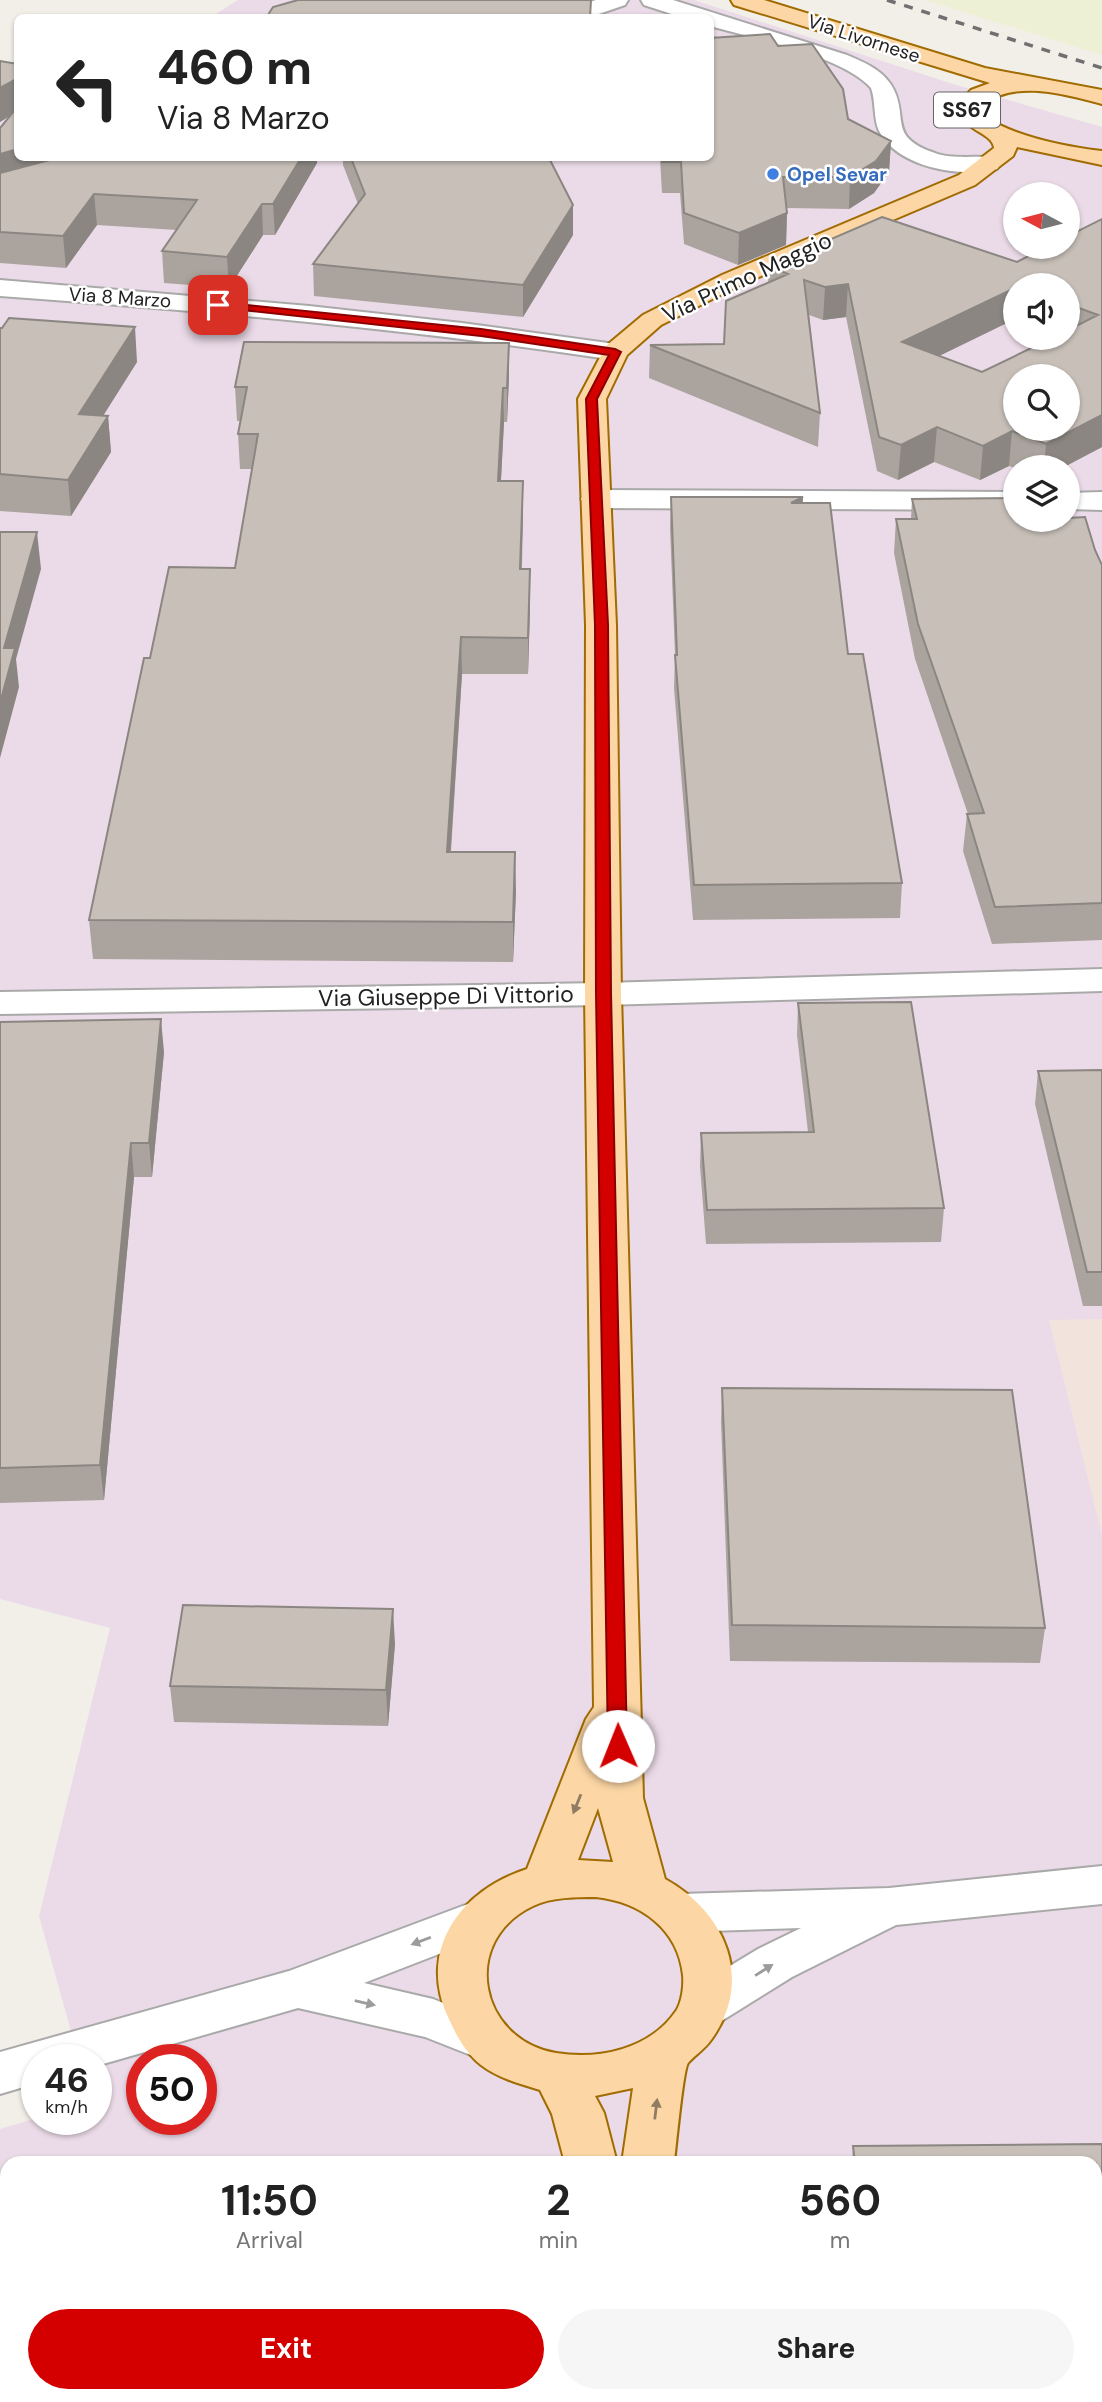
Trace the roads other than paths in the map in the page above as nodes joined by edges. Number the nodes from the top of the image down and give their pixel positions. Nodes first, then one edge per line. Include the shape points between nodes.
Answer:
1 (617, 0) edge
2 (652, 0) edge
3 (742, 0) edge
4 (577, 14) edge
5 (696, 14) edge
6 (714, 20) edge
7 (946, 64) junction
8 (1034, 85) junction
9 (1102, 97) edge
10 (973, 98) junction
11 (1001, 133) junction
12 (1096, 157) edge
13 (959, 174) junction
14 (0, 288) edge
15 (615, 352) junction
16 (595, 499) junction
17 (1003, 501) edge
18 (1080, 501) edge
19 (1102, 501) edge
20 (1102, 981) edge
21 (603, 993) junction
22 (0, 1003) edge
23 (617, 1694) junction
24 (546, 1882) junction
25 (1102, 1885) edge
26 (662, 1901) junction
27 (889, 1907) junction
28 (484, 1917) junction
29 (298, 1988) junction
30 (705, 2006) junction
31 (491, 2042) junction
32 (102, 2044) edge
33 (663, 2056) junction
34 (21, 2067) edge
35 (0, 2073) edge
36 (558, 2074) junction
37 (590, 2156) edge
38 (649, 2156) edge

1 - 4 street
2 - 5 street
3 - 7 main road, Via Livornese / SS67
6 - 13 street via 863,71 882,86 891,133
7 - 8 main road, Via Livornese / SS67
7 - 10 main road, Via Livornese / SS67 via 968,82
8 - 9 main road, Via Livornese / SS67
8 - 10 main road, Via Livornese / SS67 via 996,88
10 - 11 main road, Via Livornese / SS67 via 968,113
11 - 12 main road, Via Livornese / SS67
11 - 13 main road via 1005,151
12 - 13 main road, Via Primo Maggio
13 - 15 main road, Via Primo Maggio via 694,297 634,333
14 - 15 street, Via 8 Marzo via 191,302 468,331
15 - 16 main road, Via Primo Maggio via 592,399
16 - 17 street
16 - 21 main road, Via Primo Maggio via 601,625
18 - 19 street
20 - 21 street, Via Giuseppe Di Vittorio
21 - 22 street, Via Giuseppe Di Vittorio
21 - 23 main road, Via Primo Maggio
23 -> 24 main road, Via Primo Maggio
23 - 26 main road, Via Primo Maggio via 619,1798
24 - 26 main road, Via Primo Maggio via 579,1877 612,1880
24 - 28 main road, Via Primo Maggio via 511,1895
25 - 27 street
26 - 27 street
26 - 30 main road, Via Primo Maggio via 701,1941 710,1973
30 -> 27 street via 775,1963
28 -> 29 street
28 - 31 main road, Via Primo Maggio via 464,1946 459,1980 468,2013
29 -> 31 street via 433,2019
29 - 32 street
30 - 33 main road, Via Primo Maggio via 689,2033
31 - 36 main road, Via Primo Maggio via 521,2062
33 - 36 main road, Via Primo Maggio via 631,2070 595,2077
38 -> 33 main road
34 - 35 street
36 - 37 main road via 578,2113

